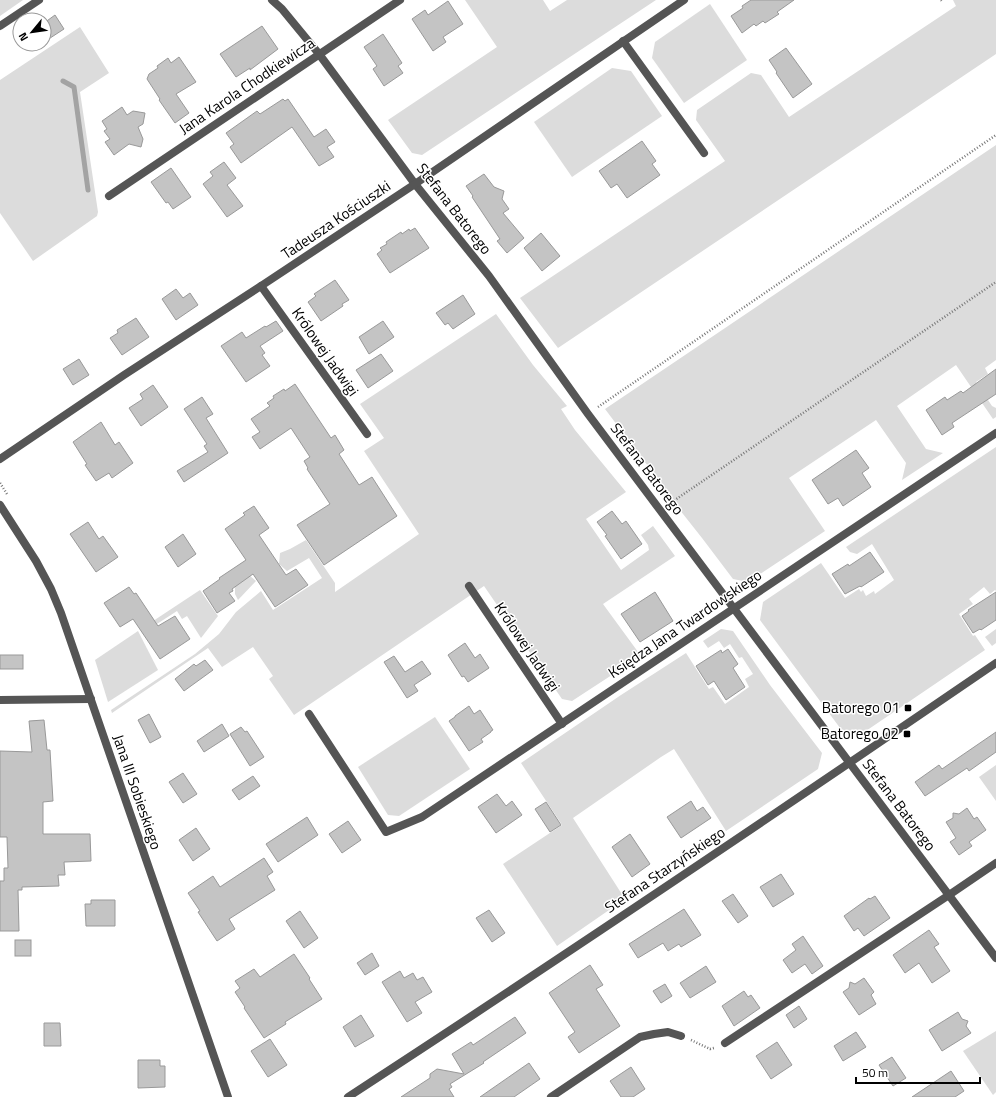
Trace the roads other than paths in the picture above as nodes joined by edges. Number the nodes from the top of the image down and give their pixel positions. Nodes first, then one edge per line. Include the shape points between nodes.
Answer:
1 (39, 0) edge
2 (272, 0) edge
3 (400, 0) edge
4 (684, 0) edge
5 (0, 26) edge
6 (623, 41) junction
7 (319, 54) junction
8 (704, 153) dead end
9 (415, 184) junction
10 (109, 196) dead end
11 (262, 286) junction
12 (996, 433) edge
13 (367, 434) dead end
14 (0, 459) edge
15 (0, 505) edge
16 (469, 586) dead end
17 (733, 609) junction
18 (996, 663) edge
19 (91, 699) junction
20 (0, 700) edge
21 (309, 714) dead end
22 (562, 724) junction
23 (849, 763) junction
24 (996, 863) edge
25 (949, 895) junction
26 (996, 958) edge
27 (681, 1036) road end
28 (725, 1043) road end
29 (228, 1097) edge
30 (348, 1097) edge
31 (551, 1097) edge

1 - 5 street
2 - 7 street, Stefana Batorego
3 - 7 street, Jana Karola Chodkiewicza
4 - 6 street, Tadeusza Kościuszki
6 - 8 street
6 - 9 street, Tadeusza Kościuszki
7 - 9 street, Stefana Batorego
7 - 10 street, Jana Karola Chodkiewicza
9 - 11 street, Tadeusza Kościuszki
9 - 17 street, Stefana Batorego via 489,276
11 - 13 street, Królowej Jadwigi
11 - 14 street, Tadeusza Kościuszki
12 - 17 street, Księdza Jana Twardowskiego
15 - 19 street, Jana III Sobieskiego via 51,589
16 - 22 street, Królowej Jadwigi
17 - 22 street, Księdza Jana Twardowskiego
17 - 23 street, Stefana Batorego
18 - 23 street, Stefana Starzyńskiego
19 - 20 street
19 - 29 street, Jana III Sobieskiego
21 - 22 street, Księdza Jana Twardowskiego via 386,832 422,817
23 - 25 street, Stefana Batorego
23 - 30 street, Stefana Starzyńskiego
24 - 25 street
25 - 26 street, Stefana Batorego
25 - 28 street
27 - 31 street via 668,1032 640,1038

